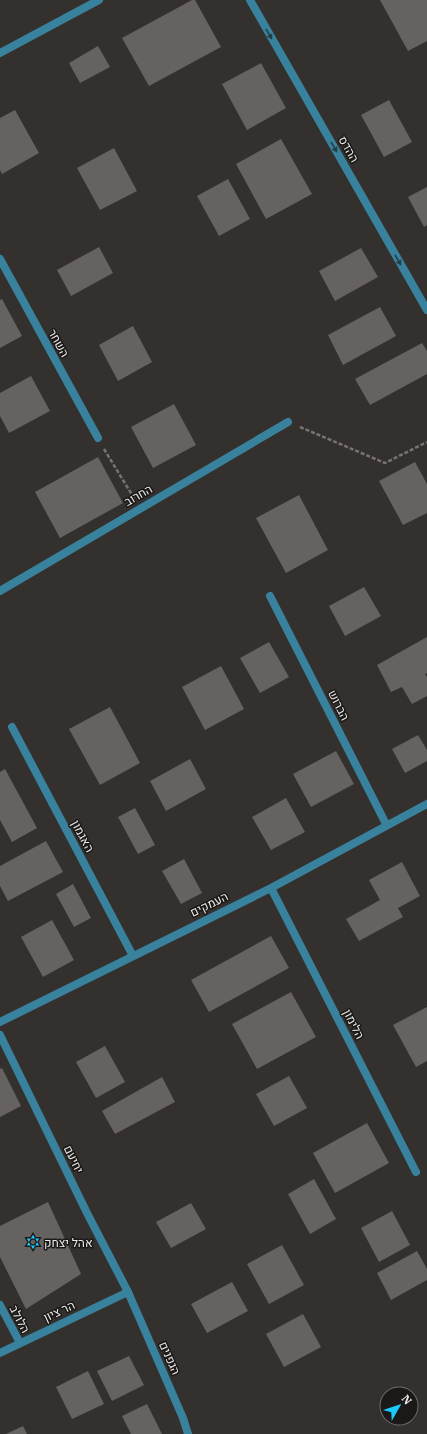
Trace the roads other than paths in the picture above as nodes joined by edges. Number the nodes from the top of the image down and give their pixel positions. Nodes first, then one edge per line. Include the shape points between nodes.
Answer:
1 (99, 0) edge
2 (250, 0) edge
3 (0, 53) edge
4 (0, 259) edge
5 (427, 310) edge
6 (288, 422) road end
7 (98, 438) road end
8 (0, 591) edge
9 (270, 596) dead end
10 (12, 727) dead end
11 (427, 804) edge
12 (386, 824) junction
13 (271, 888) junction
14 (132, 956) junction
15 (0, 1022) edge
16 (0, 1035) edge
17 (416, 1172) dead end
18 (128, 1292) junction
19 (0, 1305) edge
20 (20, 1343) junction
21 (0, 1353) edge
22 (188, 1434) edge

1 - 3 street
2 -> 5 street, ההדס
4 - 7 street, השחר
6 - 8 street, החרוב
9 - 12 street, הברוש
10 - 14 street, האגמון
11 - 12 street, העמקים
12 - 13 street, העמקים
13 - 14 street, העמקים
13 - 17 street, הלימון
14 - 15 street, העמקים
16 - 18 street, יחיעם
18 - 20 street, הר ציון
18 - 22 street, הגפנים
19 - 20 street, הלולב
20 - 21 street, הר ציון

